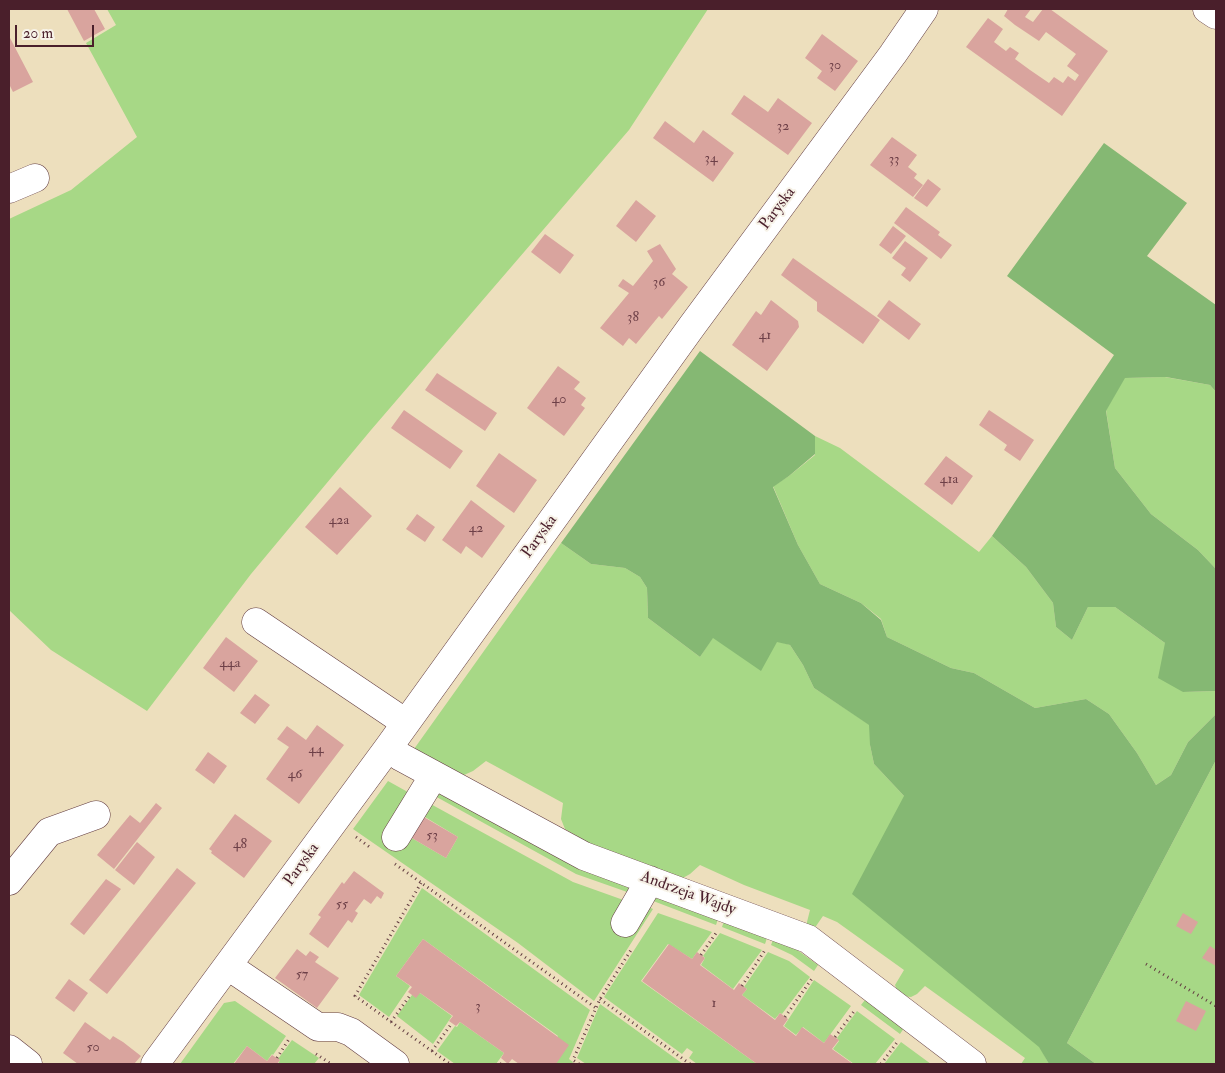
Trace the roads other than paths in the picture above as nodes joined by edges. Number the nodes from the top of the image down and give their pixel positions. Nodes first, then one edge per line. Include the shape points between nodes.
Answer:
1 (924, 9) edge
2 (1207, 9) edge
3 (1216, 15) edge
4 (36, 178) dead end
5 (9, 189) edge
6 (256, 622) dead end
7 (406, 722) junction
8 (388, 748) junction
9 (434, 775) junction
10 (96, 815) dead end
11 (388, 850) road end
12 (650, 880) junction
13 (9, 881) edge
14 (628, 936) road end
15 (228, 966) junction
16 (9, 1049) edge
17 (28, 1064) edge
18 (155, 1064) edge
19 (395, 1064) edge
20 (972, 1064) edge

1 - 7 street, Paryska
2 - 3 street
4 - 5 street
6 - 7 street
7 - 8 street, Paryska
8 - 9 street, Andrzeja Wajdy
8 - 15 street, Paryska
9 - 11 street
9 - 12 street, Andrzeja Wajdy via 584,856
10 - 13 street via 49,832
12 - 14 street
12 - 20 street, Andrzeja Wajdy via 808,939
15 - 18 street, Paryska
15 - 19 street via 318,1027 351,1032
16 - 17 street

